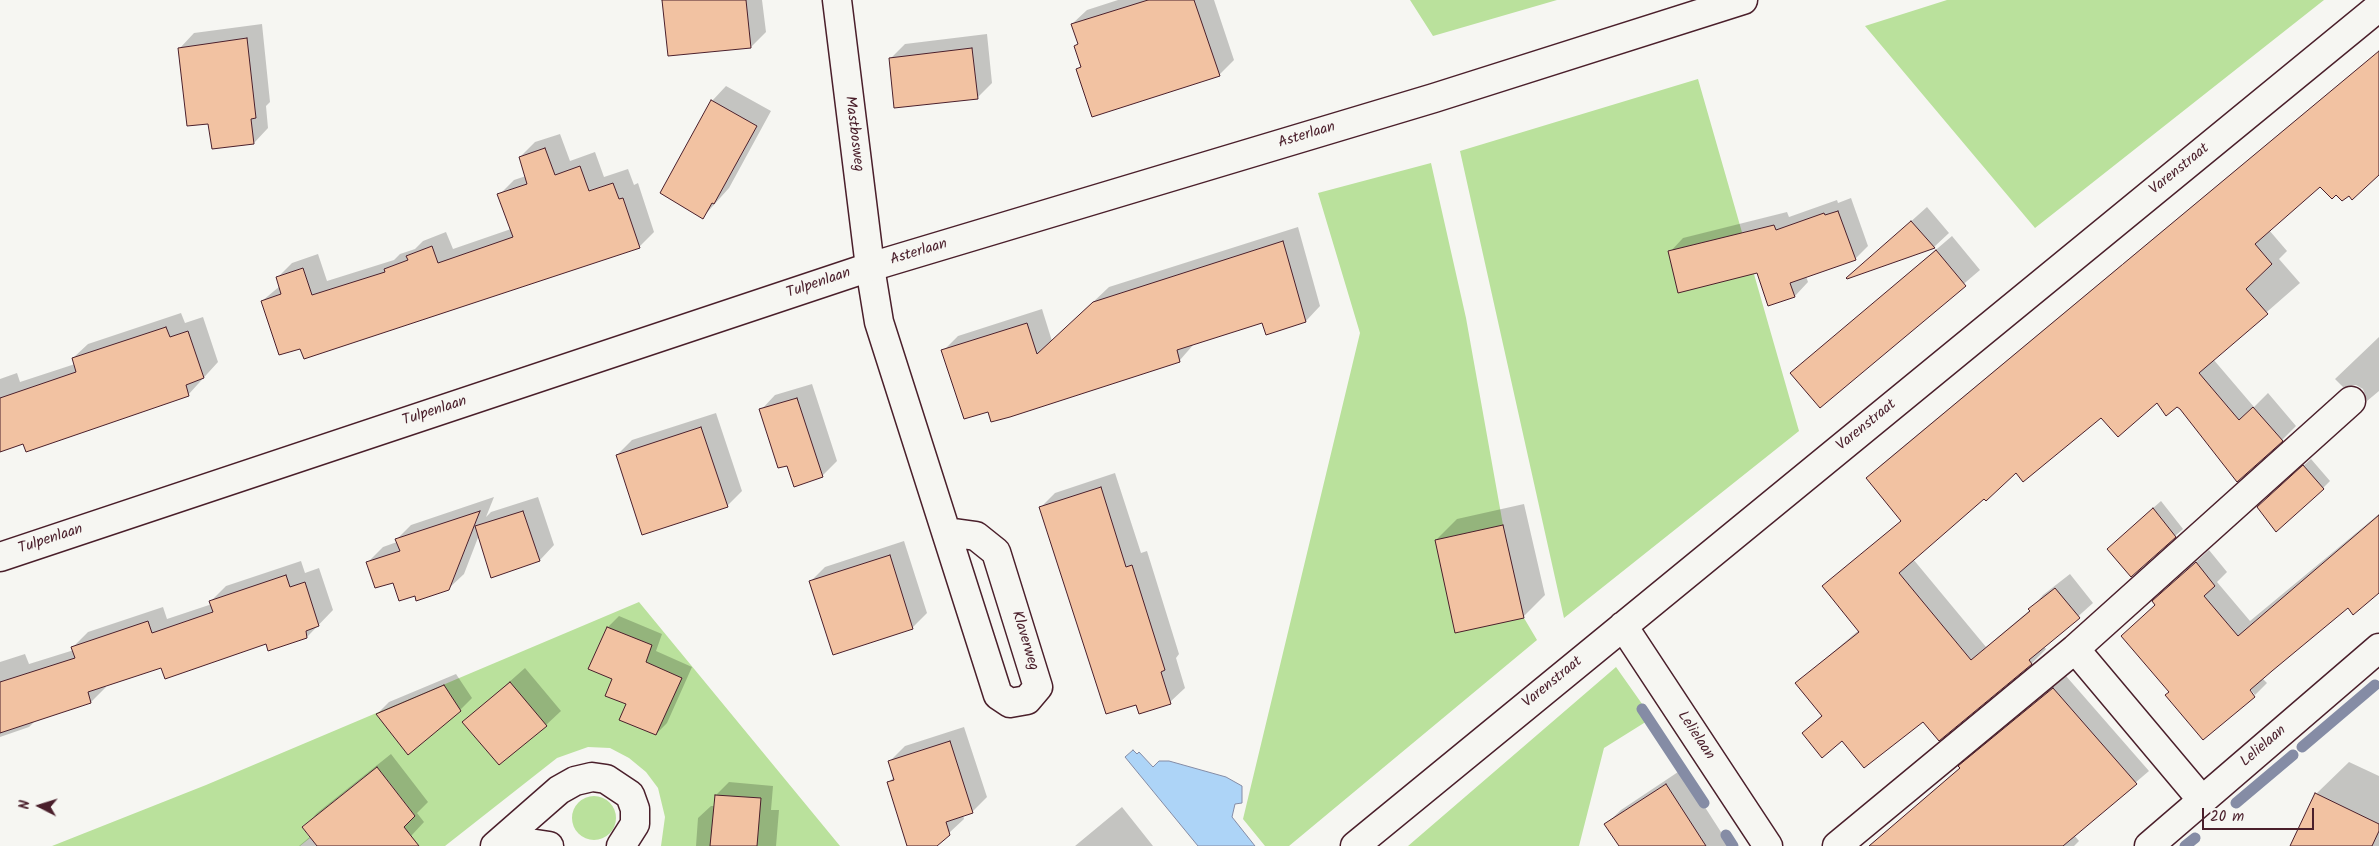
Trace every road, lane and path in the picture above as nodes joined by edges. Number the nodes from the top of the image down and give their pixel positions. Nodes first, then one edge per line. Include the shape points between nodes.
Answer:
1 (837, 0) edge
2 (1743, 0) edge
3 (2379, 6) edge
4 (870, 267) junction
5 (2351, 401) dead end
6 (947, 532) junction
7 (0, 557) edge
8 (1624, 626) junction
9 (2075, 648) junction
10 (2379, 648) edge
11 (2202, 800) junction
12 (499, 843) edge
13 (550, 846) edge
14 (620, 846) edge
15 (1355, 846) edge
16 (1768, 846) edge
17 (1837, 846) edge
18 (2149, 846) edge

1 - 4 street, Mastbosweg
2 - 4 street, Asterlaan via 1434,98
3 - 8 street, Varenstraat
4 - 6 street, Klaverweg via 879,322
4 - 7 street, Tulpenlaan
5 - 9 street
6 - 6 street, Klaverweg via 998,696 1010,703 1027,700 1038,687 996,552 976,536
8 - 15 street, Varenstraat
8 - 16 street, Lelielaan
9 - 11 street
9 - 17 street
10 - 11 street, Lelielaan
11 - 18 street, Lelielaan
12 - 13 street
12 - 14 street via 559,790 575,781 592,777 606,779 630,795 635,809 635,824

